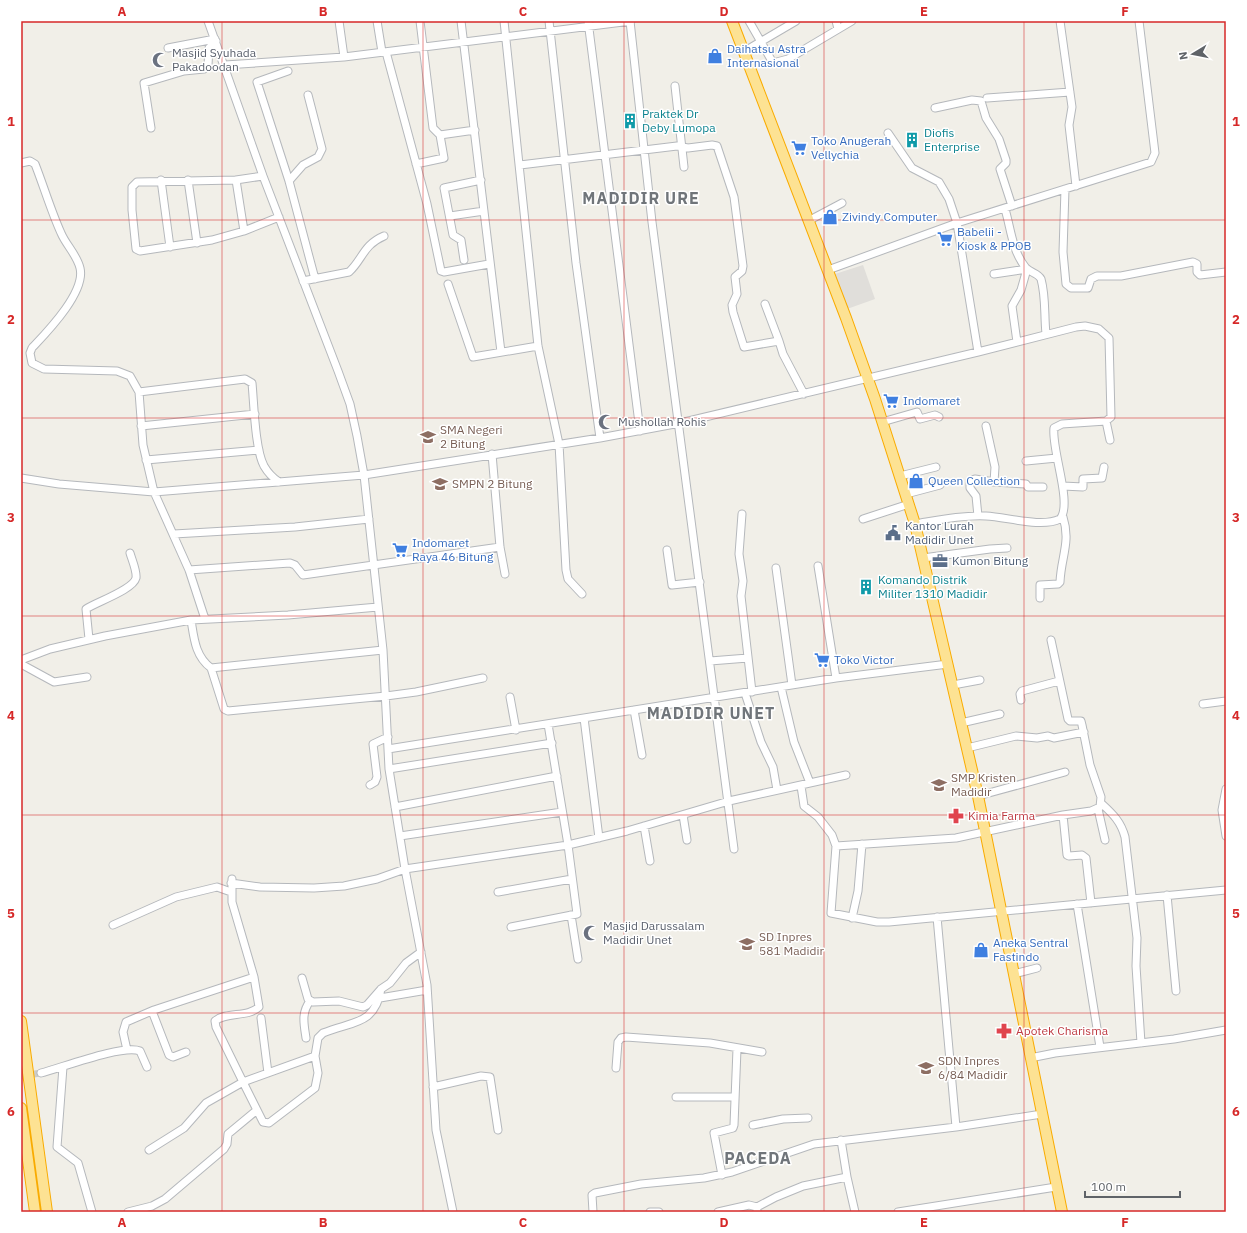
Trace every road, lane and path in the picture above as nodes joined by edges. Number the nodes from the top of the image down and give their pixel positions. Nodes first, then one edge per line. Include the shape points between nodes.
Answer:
1 (208, 21) edge
2 (339, 21) edge
3 (377, 21) edge
4 (420, 21) edge
5 (461, 21) edge
6 (504, 21) edge
7 (549, 21) edge
8 (631, 21) edge
9 (732, 21) edge
10 (749, 21) edge
11 (796, 21) edge
12 (836, 21) edge
13 (852, 21) edge
14 (1060, 21) edge
15 (1139, 21) edge
16 (588, 24) edge
17 (838, 29) junction
18 (550, 31) junction
19 (506, 36) junction
20 (216, 40) junction
21 (464, 42) junction
22 (760, 42) junction
23 (423, 47) junction
24 (168, 48) dead end
25 (745, 51) junction
26 (384, 52) junction
27 (344, 57) junction
28 (225, 65) junction
29 (288, 71) dead end
30 (675, 86) dead end
31 (1070, 92) junction
32 (308, 95) dead end
33 (987, 98) dead end
34 (935, 108) dead end
35 (151, 128) dead end
36 (475, 130) junction
37 (888, 134) dead end
38 (440, 135) junction
39 (683, 146) junction
40 (645, 150) junction
41 (605, 154) junction
42 (565, 159) junction
43 (21, 163) edge
44 (416, 164) junction
45 (520, 165) junction
46 (684, 167) dead end
47 (263, 176) junction
48 (161, 180) junction
49 (188, 180) junction
50 (236, 180) junction
51 (481, 180) junction
52 (289, 181) junction
53 (1076, 186) junction
54 (1065, 189) junction
55 (842, 203) dead end
56 (1009, 207) junction
57 (484, 211) junction
58 (450, 216) junction
59 (279, 217) junction
60 (808, 221) junction
61 (957, 223) junction
62 (244, 230) junction
63 (384, 236) dead end
64 (197, 243) junction
65 (170, 247) junction
66 (464, 260) dead end
67 (489, 264) junction
68 (1027, 269) junction
69 (828, 270) junction
70 (1226, 272) edge
71 (994, 274) dead end
72 (315, 279) junction
73 (303, 281) junction
74 (448, 284) dead end
75 (765, 304) dead end
76 (1046, 334) junction
77 (779, 341) junction
78 (1017, 342) junction
79 (538, 346) junction
80 (501, 352) junction
81 (978, 352) junction
82 (867, 378) junction
83 (139, 392) junction
84 (804, 394) junction
85 (255, 414) junction
86 (939, 417) dead end
87 (1106, 421) junction
88 (882, 422) junction
89 (680, 423) junction
90 (141, 426) junction
91 (986, 426) dead end
92 (640, 431) junction
93 (600, 438) junction
94 (1110, 440) dead end
95 (559, 444) junction
96 (259, 450) junction
97 (492, 454) junction
98 (1057, 458) junction
99 (146, 460) junction
100 (1026, 462) dead end
101 (936, 467) dead end
102 (1104, 467) dead end
103 (364, 475) junction
104 (900, 476) junction
105 (21, 478) edge
106 (279, 482) junction
107 (994, 482) junction
108 (940, 485) dead end
109 (1063, 486) junction
110 (1043, 487) dead end
111 (154, 492) junction
112 (907, 500) junction
113 (742, 514) dead end
114 (978, 516) junction
115 (1062, 517) junction
116 (863, 519) dead end
117 (369, 520) junction
118 (915, 524) junction
119 (174, 534) junction
120 (500, 547) junction
121 (1008, 548) dead end
122 (667, 550) dead end
123 (130, 553) dead end
124 (923, 558) junction
125 (374, 565) junction
126 (818, 566) dead end
127 (776, 568) dead end
128 (189, 570) junction
129 (505, 574) dead end
130 (700, 582) junction
131 (582, 594) dead end
132 (1040, 598) dead end
133 (378, 607) junction
134 (205, 619) junction
135 (191, 620) junction
136 (89, 640) junction
137 (1051, 640) dead end
138 (383, 650) junction
139 (748, 658) junction
140 (21, 660) edge
141 (710, 661) junction
142 (21, 664) edge
143 (948, 664) junction
144 (211, 668) junction
145 (87, 676) dead end
146 (483, 678) dead end
147 (836, 678) junction
148 (980, 680) dead end
149 (1059, 681) junction
150 (792, 685) junction
151 (953, 686) junction
152 (780, 687) junction
153 (749, 692) junction
154 (386, 696) junction
155 (510, 697) dead end
156 (715, 697) junction
157 (1021, 700) dead end
158 (1226, 701) edge
159 (1203, 704) dead end
160 (634, 710) junction
161 (1000, 714) dead end
162 (584, 718) junction
163 (962, 723) junction
164 (548, 724) junction
165 (516, 730) junction
166 (1084, 732) junction
167 (388, 737) junction
168 (552, 743) junction
169 (967, 748) junction
170 (388, 750) junction
171 (642, 755) dead end
172 (389, 769) junction
173 (1065, 772) dead end
174 (846, 775) dead end
175 (557, 776) junction
176 (810, 783) junction
177 (370, 784) dead end
178 (801, 786) junction
179 (1226, 789) edge
180 (777, 790) junction
181 (978, 796) junction
182 (729, 801) junction
183 (1100, 806) junction
184 (395, 807) junction
185 (562, 812) junction
186 (683, 815) junction
187 (1063, 815) junction
188 (644, 826) junction
189 (985, 832) junction
190 (400, 836) junction
191 (1226, 836) edge
192 (599, 838) junction
193 (687, 840) dead end
194 (1105, 840) dead end
195 (862, 844) junction
196 (568, 845) junction
197 (836, 846) junction
198 (734, 849) dead end
199 (650, 861) dead end
200 (405, 869) junction
201 (572, 879) junction
202 (1226, 890) edge
203 (231, 892) junction
204 (498, 892) dead end
205 (1166, 895) junction
206 (1133, 898) junction
207 (1091, 903) junction
208 (1077, 904) junction
209 (1001, 911) junction
210 (571, 915) junction
211 (937, 917) junction
212 (852, 918) junction
213 (113, 925) dead end
214 (512, 927) dead end
215 (421, 952) junction
216 (578, 959) dead end
217 (1037, 968) dead end
218 (1014, 974) junction
219 (254, 976) junction
220 (302, 978) dead end
221 (381, 988) junction
222 (427, 990) junction
223 (1176, 991) dead end
224 (380, 998) junction
225 (310, 1000) junction
226 (152, 1011) junction
227 (261, 1018) dead end
228 (21, 1022) edge
229 (1226, 1030) edge
230 (306, 1038) dead end
231 (1141, 1043) junction
232 (1100, 1047) junction
233 (737, 1049) junction
234 (127, 1050) junction
235 (186, 1052) dead end
236 (762, 1052) dead end
237 (316, 1056) junction
238 (1030, 1058) junction
239 (63, 1067) junction
240 (146, 1067) dead end
241 (616, 1068) dead end
242 (268, 1073) junction
243 (41, 1074) tunnel mouth
244 (244, 1082) junction
245 (433, 1087) junction
246 (676, 1097) dead end
247 (735, 1097) junction
248 (21, 1108) edge
249 (257, 1110) junction
250 (1042, 1114) junction
251 (808, 1118) dead end
252 (753, 1126) dead end
253 (956, 1127) junction
254 (498, 1130) dead end
255 (841, 1140) junction
256 (149, 1150) dead end
257 (722, 1174) junction
258 (847, 1177) junction
259 (1056, 1188) junction
260 (757, 1209) edge
261 (35, 1212) edge
262 (47, 1212) edge
263 (92, 1212) edge
264 (128, 1212) edge
265 (453, 1212) edge
266 (592, 1212) edge
267 (650, 1212) edge
268 (659, 1212) edge
269 (718, 1212) edge
270 (855, 1212) edge
271 (898, 1212) edge
272 (1062, 1212) edge

1 - 20 street
2 - 27 street
3 - 26 street
4 - 23 street
5 - 21 street
6 - 19 street
7 - 18 street
8 - 16 street
8 - 40 street
9 - 25 highway
10 - 22 street
11 - 22 street
12 - 17 street
13 - 17 street
14 - 31 street
15 - 53 street via 1154,158 1145,165
16 - 18 street
16 - 41 street
17 - 22 street via 777,63 771,61
18 - 19 street
18 - 42 street
19 - 21 street
19 - 45 street
20 - 24 street
20 - 28 street
20 - 35 street via 209,48 208,65 204,69 177,72 144,83
21 - 23 street
21 - 36 street
22 - 25 street
23 - 26 street
23 - 38 street via 433,128
25 - 60 highway
26 - 27 street
26 - 44 street
27 - 28 street
28 - 47 street
29 - 52 street via 257,82
30 - 39 street
31 - 33 street
31 - 53 street via 1070,144
32 - 52 street via 322,149 318,157 303,165
34 - 56 street via 972,100 981,102 1006,160 1000,169
36 - 38 street
36 - 51 street
37 - 61 street via 912,168 939,182
38 - 44 street via 444,158
39 - 40 street
39 - 46 street
39 - 77 street via 717,146 734,197 743,269 735,277 737,294 732,305 744,346
40 - 41 street
40 - 89 street
41 - 42 street
41 - 92 street
42 - 45 street
42 - 93 street via 576,263
43 - 83 street via 30,161 34,164 61,234 78,261 81,272 70,302 32,348 32,363 44,369 125,373 134,381
44 - 67 street via 441,271
45 - 79 street
47 - 50 street
47 - 59 street
48 - 49 street
48 - 65 street
48 - 65 street via 137,182 132,187 135,245 140,251
49 - 50 street
49 - 64 street
50 - 62 street
51 - 57 street
51 - 58 street via 444,188
52 - 72 street
53 - 54 street
54 - 56 street
54 - 70 street via 1063,252 1066,284 1070,288 1088,288 1091,279 1095,277 1121,276 1193,262 1198,264 1197,272 1200,275
55 - 60 street
56 - 61 street
56 - 68 street via 1011,239
57 - 58 street
57 - 67 street
58 - 66 street via 453,234 461,240
59 - 62 street
59 - 73 street
60 - 69 highway
61 - 69 street
61 - 81 street
62 - 64 street
63 - 72 street via 365,250 349,272
64 - 65 street
67 - 80 street
68 - 71 street
68 - 76 street via 1042,279
68 - 78 street via 1021,290 1012,306
69 - 82 highway
72 - 73 street
73 - 103 street via 350,404
74 - 80 street via 473,357
75 - 77 street
76 - 78 street
76 - 87 street via 1085,326 1099,329 1107,335 1110,347 1111,417
77 - 84 street
78 - 81 street
79 - 80 street
79 - 95 street
81 - 82 street
82 - 84 street
82 - 88 highway
83 - 85 street via 245,379 252,383
83 - 90 street
84 - 89 street
85 - 90 street
85 - 96 street
86 - 88 street via 935,415 920,419 917,412
87 - 94 street
87 - 98 street via 1056,426 1054,430
88 - 104 highway
89 - 92 street
89 - 130 street
90 - 99 street
91 - 107 street via 994,460
92 - 93 street
93 - 95 street
95 - 97 street
95 - 131 street via 566,570 568,579
96 - 99 street
96 - 106 street via 263,465
97 - 103 street
97 - 120 street
98 - 100 street
98 - 109 street
99 - 111 street
101 - 104 street
102 - 109 street via 1102,478 1083,479 1083,487
103 - 106 street
103 - 117 street
104 - 112 highway
105 - 111 street
106 - 111 street
107 - 110 street
107 - 114 street via 975,479 970,481 970,488 976,496
108 - 112 street
109 - 115 street
111 - 119 street
112 - 116 street
112 - 118 highway
113 - 139 street via 739,554
114 - 115 street via 1033,522 1057,521
114 - 118 street
115 - 132 street via 1067,528 1067,542 1061,564 1060,582 1040,585
117 - 119 street
117 - 125 street
118 - 124 highway
119 - 128 street
120 - 125 street
120 - 129 street
121 - 124 street
122 - 130 street via 672,585
123 - 136 street via 136,576 134,582 85,609
124 - 143 highway
125 - 128 street via 303,575 290,563
125 - 133 street
126 - 147 street
127 - 150 street
128 - 134 street
130 - 141 street
133 - 134 street
133 - 138 street
134 - 135 street
135 - 136 street
135 - 144 street via 196,650 205,664
136 - 140 street via 50,649
137 - 149 street
138 - 144 street
138 - 154 street
139 - 141 street
139 - 153 street
141 - 156 street
142 - 145 street via 54,682
143 - 147 street
143 - 151 highway
144 - 154 street via 224,709 228,711
146 - 154 street
147 - 150 street
148 - 151 street
149 - 157 street via 1022,691
149 - 166 street via 1068,719 1081,721
150 - 152 street
151 - 163 highway
152 - 153 street
152 - 176 street via 794,742
153 - 156 street
153 - 180 street via 761,742 773,767
154 - 167 street
155 - 165 street
156 - 160 street
156 - 182 street
158 - 159 street
160 - 162 street
160 - 171 street
161 - 163 street
162 - 164 street
162 - 192 street
163 - 169 highway
164 - 165 street
164 - 168 street
165 - 170 street
166 - 169 street via 1054,738 1016,736
166 - 183 street via 1090,765 1101,796
167 - 170 street
167 - 177 street via 373,744 377,778
168 - 172 street
168 - 175 street
169 - 181 highway
170 - 172 street
172 - 184 street
173 - 181 street
174 - 176 street
175 - 184 street
175 - 185 street
176 - 178 street
178 - 180 street
178 - 197 street via 804,806 818,817 832,835
179 - 191 street via 1222,810
180 - 182 street
181 - 189 highway
182 - 186 street
182 - 198 street
183 - 187 street
183 - 194 street
183 - 206 street via 1113,814 1123,829
184 - 190 street
185 - 190 street
185 - 196 street
186 - 188 street
186 - 193 street
187 - 189 street
187 - 207 street via 1067,855 1082,855 1086,858
188 - 192 street
188 - 199 street
189 - 195 street via 935,841
189 - 209 highway
190 - 200 street
192 - 196 street
195 - 197 street
195 - 212 street via 858,891
196 - 200 street
196 - 201 street
197 - 212 street via 831,913
200 - 203 street via 378,879 344,886 260,887 231,881
200 - 215 street
201 - 204 street
201 - 210 street via 577,914
202 - 205 street
203 - 213 street via 217,887 176,897
203 - 219 street
205 - 206 street
205 - 223 street
206 - 207 street
206 - 231 street via 1138,938
207 - 208 street
208 - 209 street
208 - 232 street
209 - 211 street
209 - 218 highway
210 - 214 street
210 - 216 street
211 - 212 street via 889,922
211 - 253 street
215 - 221 street via 406,962 390,983
215 - 222 street
217 - 218 street
218 - 238 highway
219 - 226 street
219 - 244 street via 259,1007 250,1012 215,1021
220 - 225 street
221 - 224 street
221 - 225 street via 364,1007 345,1001
222 - 224 street
222 - 245 street
224 - 237 street via 373,1013 366,1019 323,1033 318,1038
225 - 230 street via 303,1018
226 - 234 street via 124,1025
226 - 235 street via 170,1055 172,1057
227 - 242 street
228 - 262 highway
229 - 231 street
231 - 232 street
232 - 238 street
233 - 236 street
233 - 241 street via 710,1043 626,1037 619,1039 618,1042
233 - 247 street
234 - 239 street
234 - 240 street via 140,1051
237 - 242 street
237 - 249 street via 318,1074 315,1088 269,1123 263,1122
238 - 250 highway
239 - 243 street
239 - 263 street via 57,1146 78,1163
242 - 244 street
244 - 249 street
244 - 256 street via 206,1103 184,1128
245 - 254 street via 481,1076 490,1077
245 - 265 street via 436,1130
246 - 247 street
247 - 257 street via 734,1126 714,1133
248 - 261 highway
249 - 264 street via 228,1134 224,1149 179,1188 152,1206
250 - 253 street
250 - 259 highway
251 - 252 street via 783,1119
253 - 255 street
255 - 257 street via 806,1146 751,1167
255 - 258 street
257 - 266 street via 641,1184 595,1193 592,1195
258 - 260 street via 802,1186 776,1197
258 - 270 street
259 - 271 street
259 - 272 highway
260 - 269 street via 748,1205
267 - 268 street

